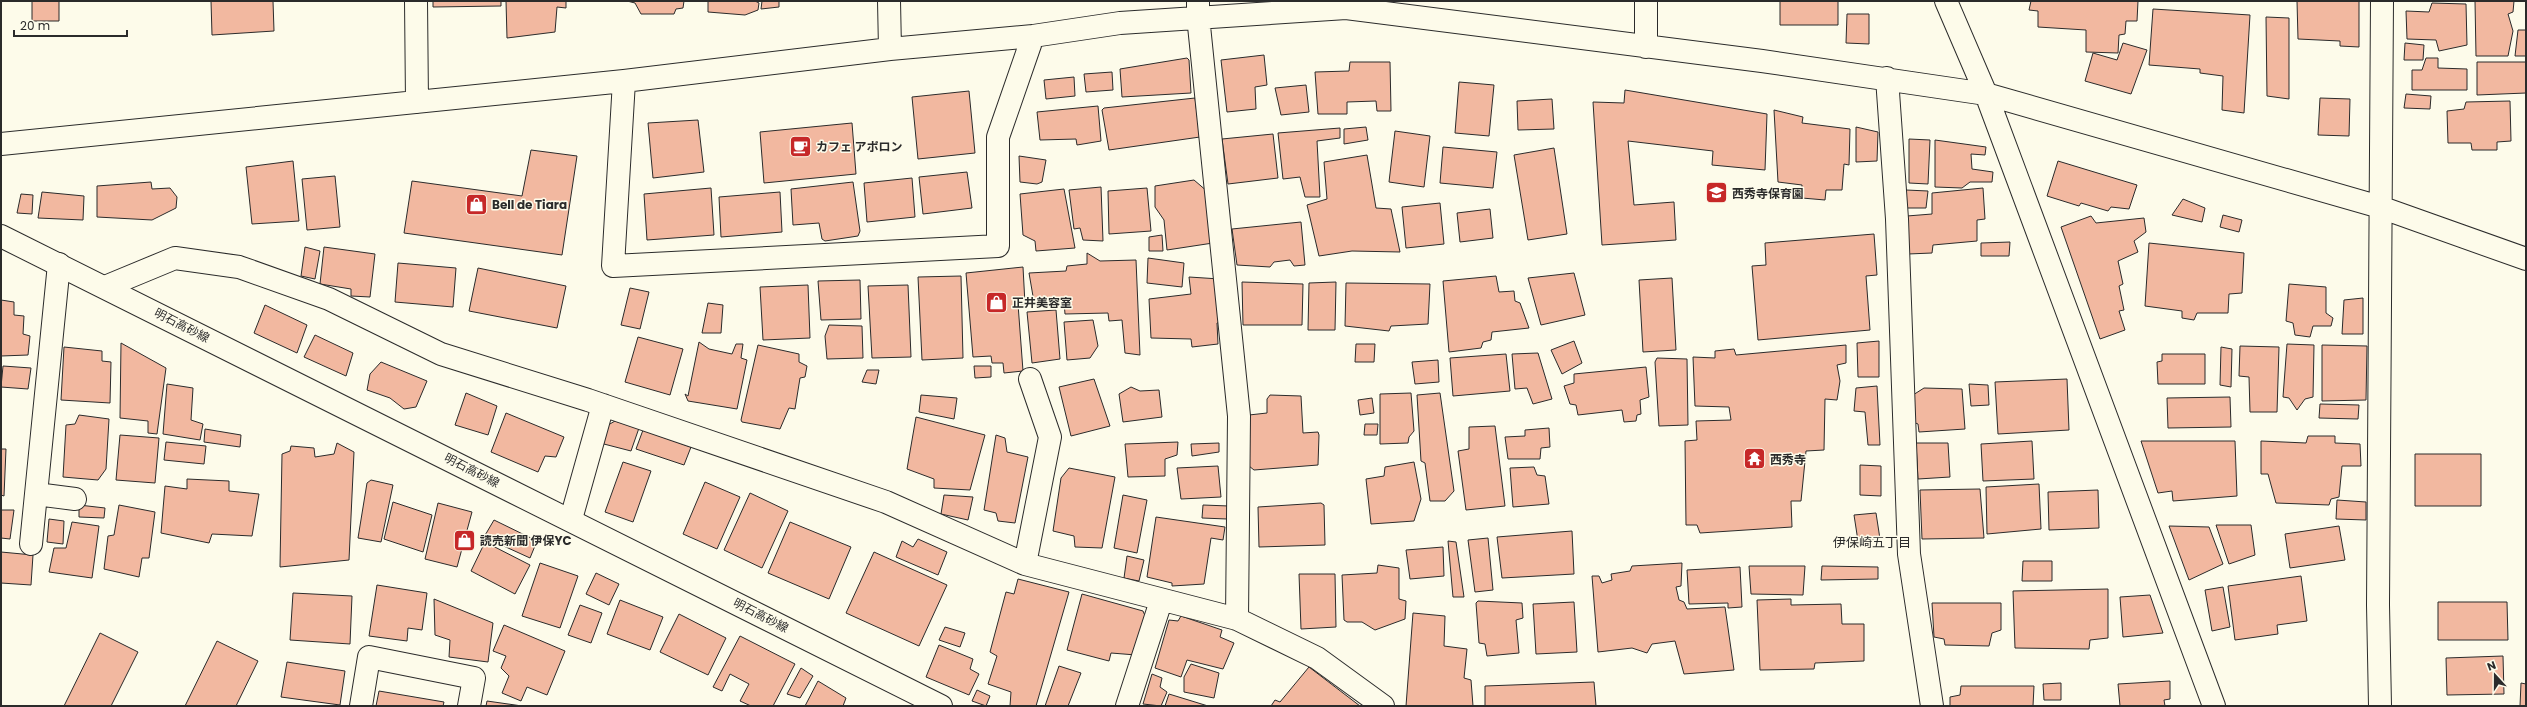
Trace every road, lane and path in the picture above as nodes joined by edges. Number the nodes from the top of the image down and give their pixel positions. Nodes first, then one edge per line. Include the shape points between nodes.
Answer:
1 (416, 1) edge
2 (889, 1) edge
3 (1646, 1) edge
4 (1946, 1) edge
5 (2382, 1) edge
6 (1346, 4) edge
7 (1198, 9) edge
8 (1033, 36) junction
9 (1646, 47) junction
10 (890, 49) junction
11 (1887, 78) junction
12 (624, 81) junction
13 (1986, 94) junction
14 (417, 102) junction
15 (1, 144) edge
16 (2380, 207) junction
17 (1, 236) edge
18 (2526, 259) edge
19 (59, 264) junction
20 (105, 287) junction
21 (1030, 379) dead end
22 (602, 405) junction
23 (36, 494) junction
24 (75, 499) dead end
25 (571, 520) junction
26 (31, 544) dead end
27 (1025, 564) junction
28 (1161, 601) junction
29 (1237, 619) junction
30 (361, 706) edge
31 (469, 706) edge
32 (941, 706) edge
33 (1127, 706) edge
34 (1383, 706) edge
35 (1932, 706) edge
36 (2214, 706) edge
37 (2380, 706) edge

1 - 14 street
2 - 10 street
3 - 9 street
4 - 13 street
5 - 16 street
6 - 7 street
6 - 9 street
7 - 8 street
7 - 29 street via 1239,416
8 - 10 street
8 - 12 street via 998,138 998,246 613,266
9 - 11 street
10 - 12 street
11 - 13 street
11 - 35 street via 1897,219 1910,554
12 - 14 street
13 - 16 street
13 - 36 street
14 - 15 street
16 - 18 street
16 - 37 street
17 - 19 street, 明石高砂線
19 - 20 street, 明石高砂線
19 - 23 street
20 - 22 street via 175,258 239,267 329,299 441,354
20 - 25 street, 明石高砂線
21 - 27 street via 1050,437
22 - 25 street
22 - 27 street via 886,502
23 - 24 street
23 - 26 street
25 - 32 street, 明石高砂線
27 - 28 street
28 - 29 street
28 - 33 street
29 - 34 street via 1317,658
30 - 31 street via 369,656 474,678

